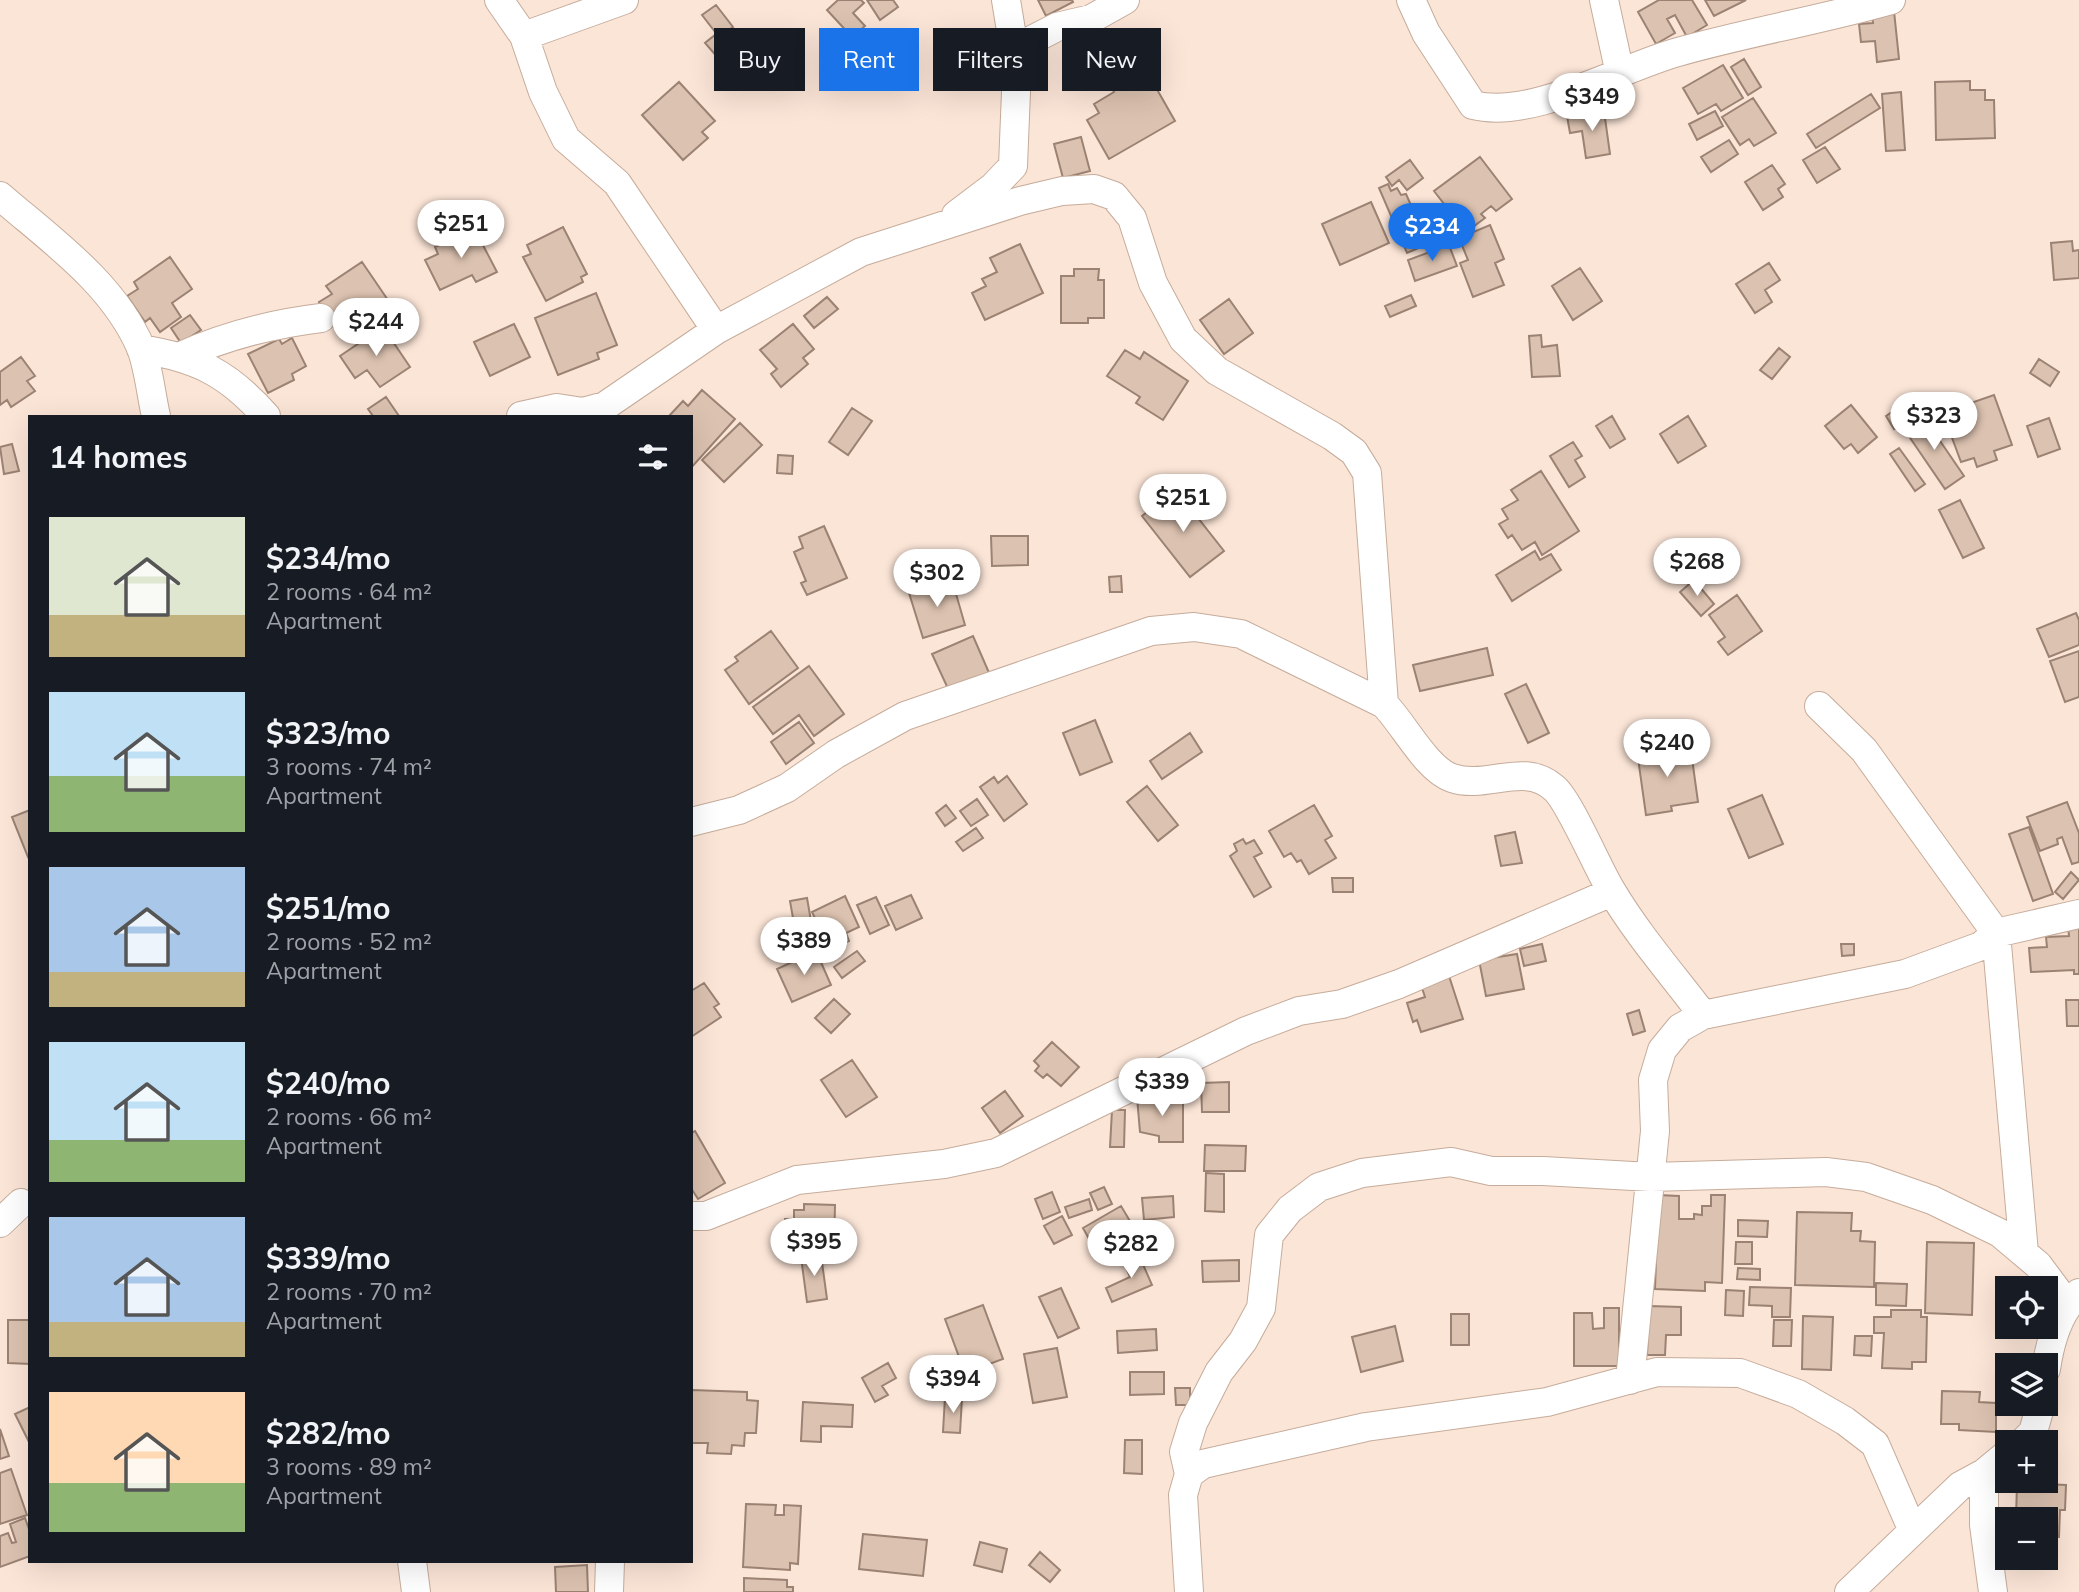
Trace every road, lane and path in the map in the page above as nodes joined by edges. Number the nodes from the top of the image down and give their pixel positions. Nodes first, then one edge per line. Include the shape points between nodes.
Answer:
1 (499, 0) edge
2 (624, 0) edge
3 (1006, 0) edge
4 (1125, 0) edge
5 (1410, 0) edge
6 (1604, 0) edge
7 (1891, 0) edge
8 (1012, 28) edge
9 (1048, 32) edge
10 (524, 36) junction
11 (1620, 74) junction
12 (1015, 91) edge
13 (4, 202) edge
14 (941, 227) junction
15 (321, 318) dead end
16 (716, 330) junction
17 (141, 349) junction
18 (181, 356) junction
19 (156, 415) edge
20 (265, 415) edge
21 (526, 415) edge
22 (1384, 704) junction
23 (1819, 706) dead end
24 (693, 822) edge
25 (1612, 892) junction
26 (2079, 914) edge
27 (1996, 933) junction
28 (1703, 1015) junction
29 (1651, 1177) junction
30 (21, 1203) dead end
31 (693, 1216) edge
32 (0, 1223) edge
33 (2024, 1253) junction
34 (2073, 1298) edge
35 (2052, 1353) edge
36 (1630, 1380) junction
37 (1995, 1464) edge
38 (1984, 1473) junction
39 (1189, 1474) junction
40 (1913, 1531) junction
41 (412, 1563) edge
42 (610, 1563) edge
43 (416, 1592) edge
44 (609, 1592) edge
45 (1189, 1592) edge
46 (1849, 1592) edge
47 (1993, 1592) edge

1 - 10 street
2 - 10 street
3 - 8 street
4 - 9 street via 1091,19
5 - 11 street via 1473,105 1508,109
6 - 11 street
7 - 11 street via 1674,52
10 - 16 street via 543,92 566,139 617,183
12 - 14 street via 1013,166
13 - 17 street via 48,234 105,292
14 - 16 street via 861,252
14 - 22 street via 1062,191 1104,190 1124,205 1132,218 1153,283 1183,339 1217,371 1354,452 1367,473
15 - 18 street via 250,330
16 - 21 street via 605,406
17 - 18 street
17 - 19 street
18 - 20 street via 210,367
22 - 24 street via 1241,634 1194,627 1151,631 905,716 836,754 787,788 739,810
22 - 25 street via 1425,757 1450,777 1471,782 1528,775 1542,778 1557,790
23 - 27 street via 1864,750
25 - 28 street
25 - 31 street via 1399,984 1342,1004 1299,1011 1246,1031 996,1153 944,1164 797,1180 706,1216
26 - 27 street
27 - 28 street via 1981,946 1905,974
27 - 33 street
28 - 29 street via 1680,1028 1662,1050 1653,1080
29 - 33 street via 1826,1172 1866,1177 1931,1200 2000,1233
29 - 36 street
29 - 39 street via 1491,1171 1451,1162 1362,1173 1319,1188 1290,1209 1269,1235 1261,1308 1219,1372 1193,1423 1184,1452
30 - 32 street
33 - 34 street
34 - 35 street
36 - 39 street via 1499,1411 1366,1427 1203,1464
36 - 40 street via 1657,1372 1740,1373 1798,1394 1875,1444
37 - 38 street
38 - 40 street via 1960,1486
38 - 47 street via 1984,1525
39 - 45 street via 1184,1495
40 - 46 street
41 - 43 street
42 - 44 street

